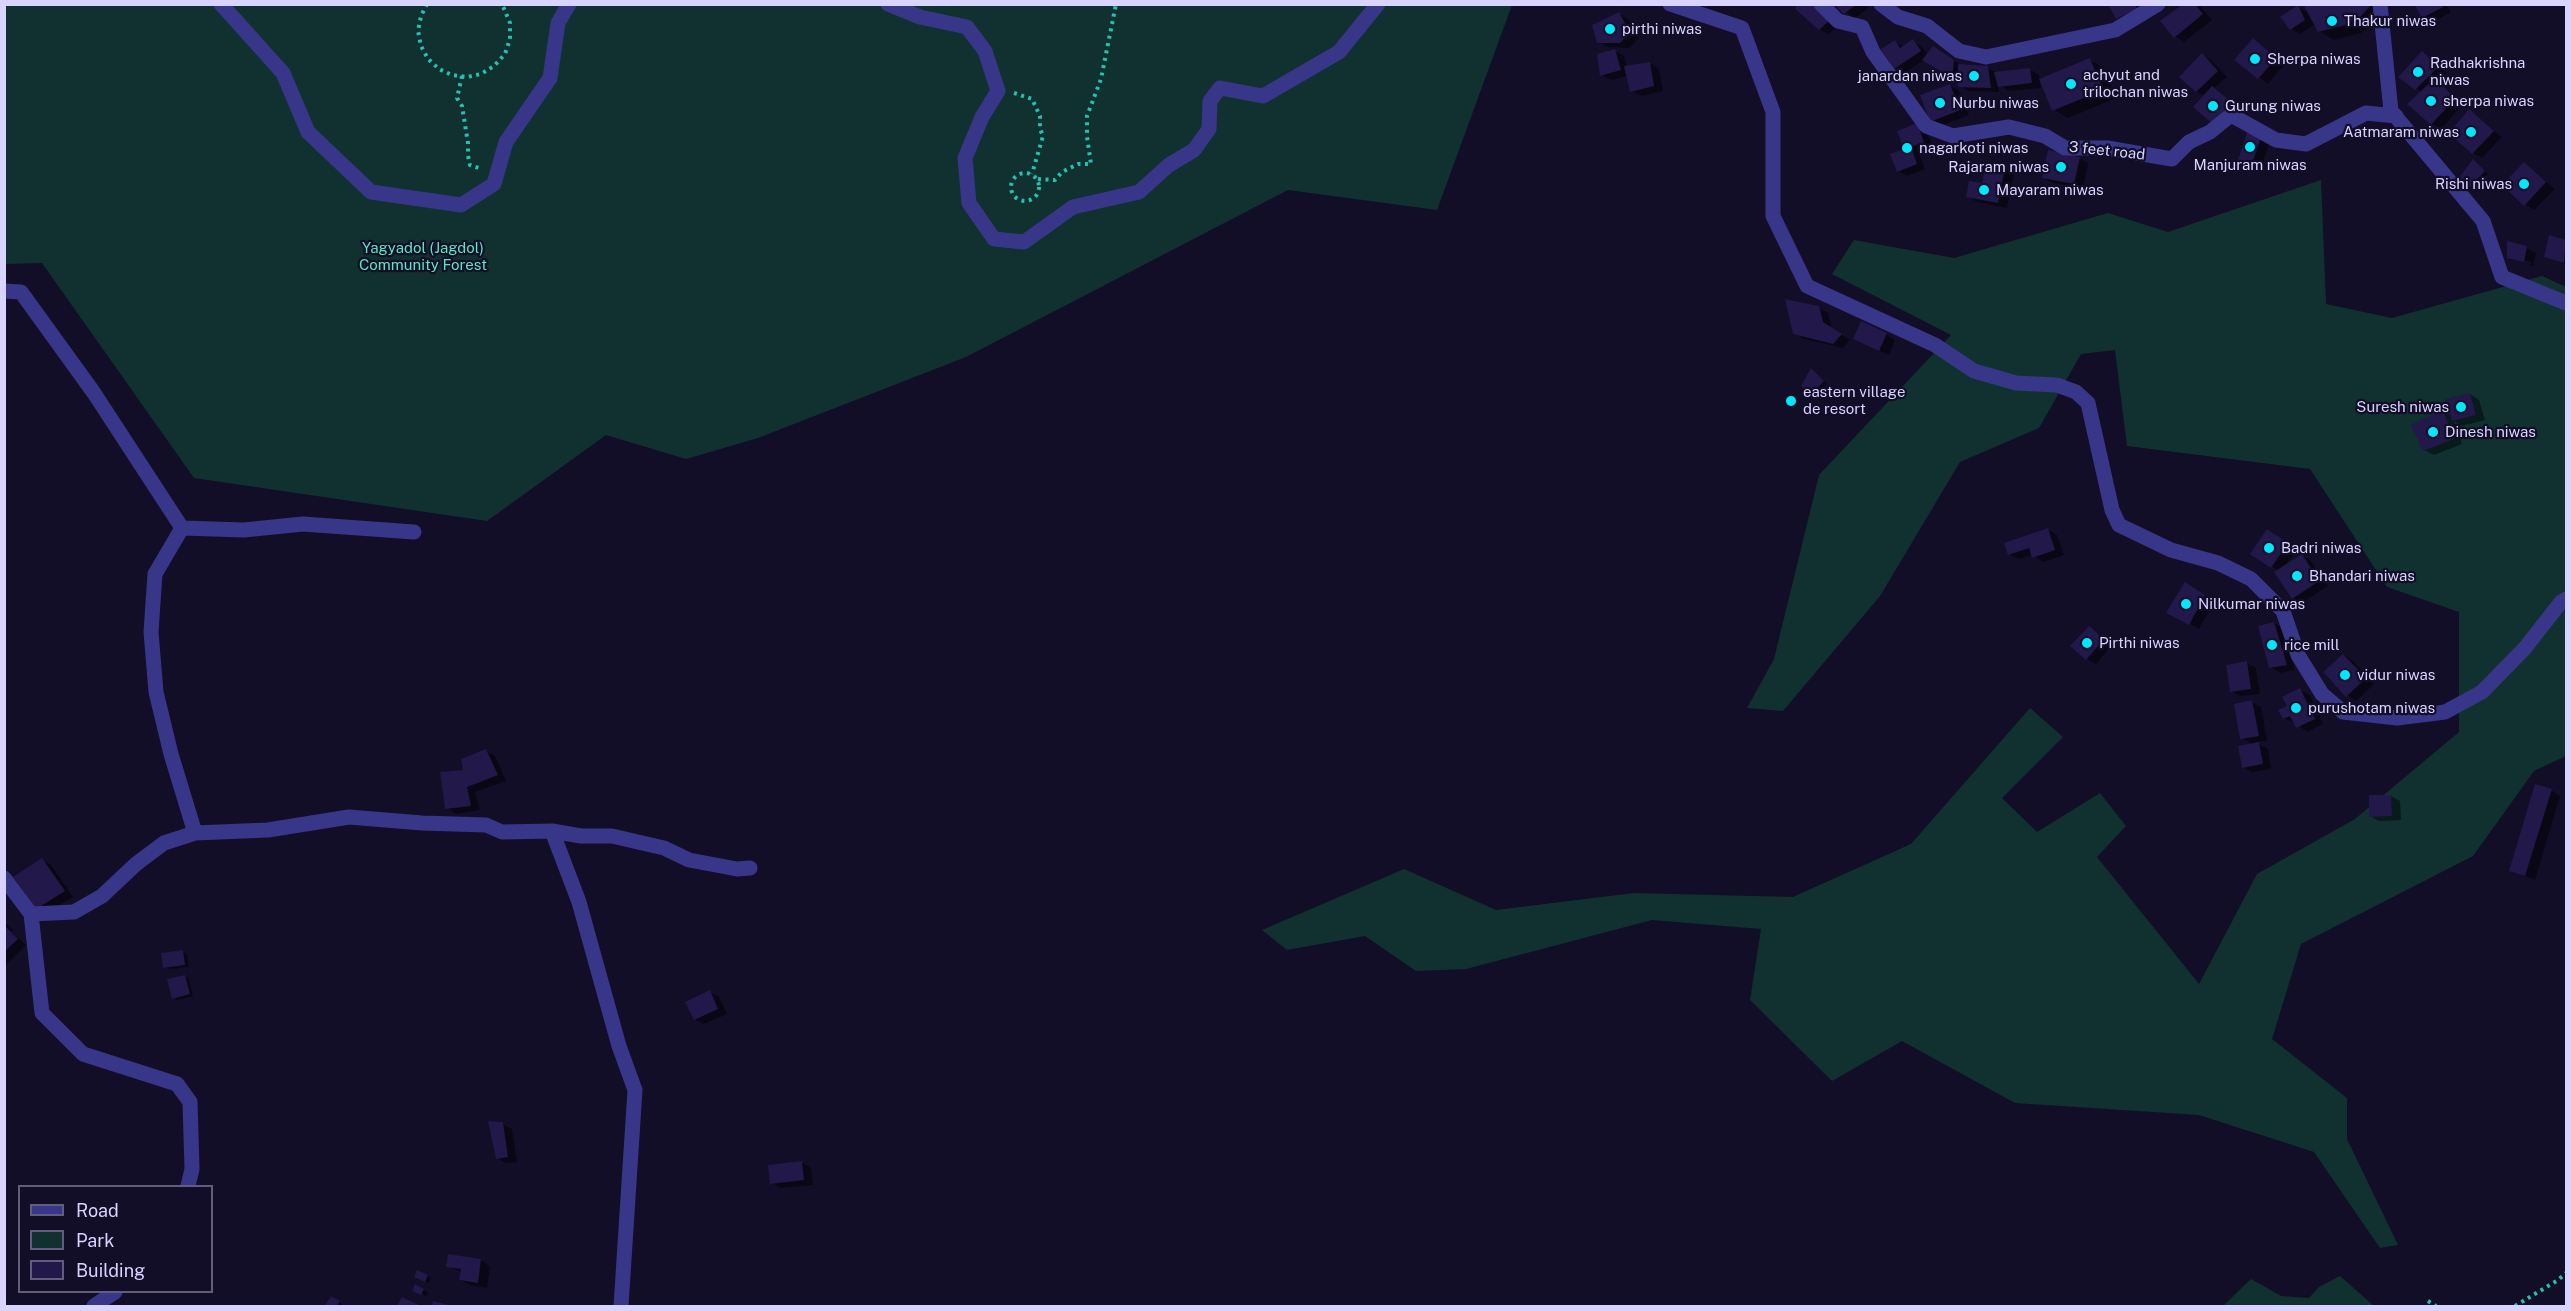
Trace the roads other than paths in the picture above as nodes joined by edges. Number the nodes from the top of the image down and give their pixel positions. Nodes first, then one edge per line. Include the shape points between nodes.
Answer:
1 (221, 4) edge
2 (569, 4) edge
3 (888, 4) edge
4 (1378, 4) edge
5 (1670, 4) edge
6 (1821, 4) edge
7 (1881, 4) edge
8 (2158, 4) edge
9 (2380, 4) edge
10 (2396, 116) junction
11 (4, 291) edge
12 (2566, 303) edge
13 (182, 528) junction
14 (414, 532) dead end
15 (2566, 599) edge
16 (552, 831) junction
17 (195, 833) junction
18 (750, 868) dead end
19 (4, 878) edge
20 (31, 914) junction
21 (188, 1185) edge
22 (114, 1293) edge
23 (94, 1306) edge
24 (621, 1306) edge

1 - 2 street via 284,73 308,132 371,192 461,205 494,184 506,142 550,78 558,23
3 - 4 street via 920,17 967,27 985,51 998,91 982,117 965,159 969,203 994,239 1024,242 1074,207 1139,192 1168,165 1194,150 1209,129 1210,101 1220,88 1263,96 1340,52
5 - 15 street via 1742,28 1773,112 1773,216 1807,286 1935,345 1974,371 2016,383 2057,385 2076,392 2088,403 2112,510 2119,525 2171,550 2218,563 2251,579 2283,611 2298,655 2322,694 2343,712 2397,718 2445,712 2482,692
6 - 10 street, 3 feet road via 1838,21 1862,27 1872,52 1926,126 1953,136 2008,127 2045,136 2065,148 2107,148 2172,159 2188,142 2210,132 2231,115 2276,140 2306,144 2366,113
7 - 8 street via 1898,17 1927,26 1959,51 1986,57 2115,30
9 - 10 street via 2391,111
10 - 12 street via 2483,221 2502,277
11 - 13 street via 21,292 94,393
13 - 14 street via 244,530 303,524
13 - 17 street via 155,573 151,632 156,692
16 - 17 street via 502,832 486,825 356,817 268,830
16 - 18 street via 639,841 689,860
16 - 24 street via 579,902 635,1090
17 - 20 street via 164,843 102,896 74,912
19 - 20 street
20 - 21 street via 42,1013 83,1054 177,1084 189,1102 192,1168
22 - 23 street

